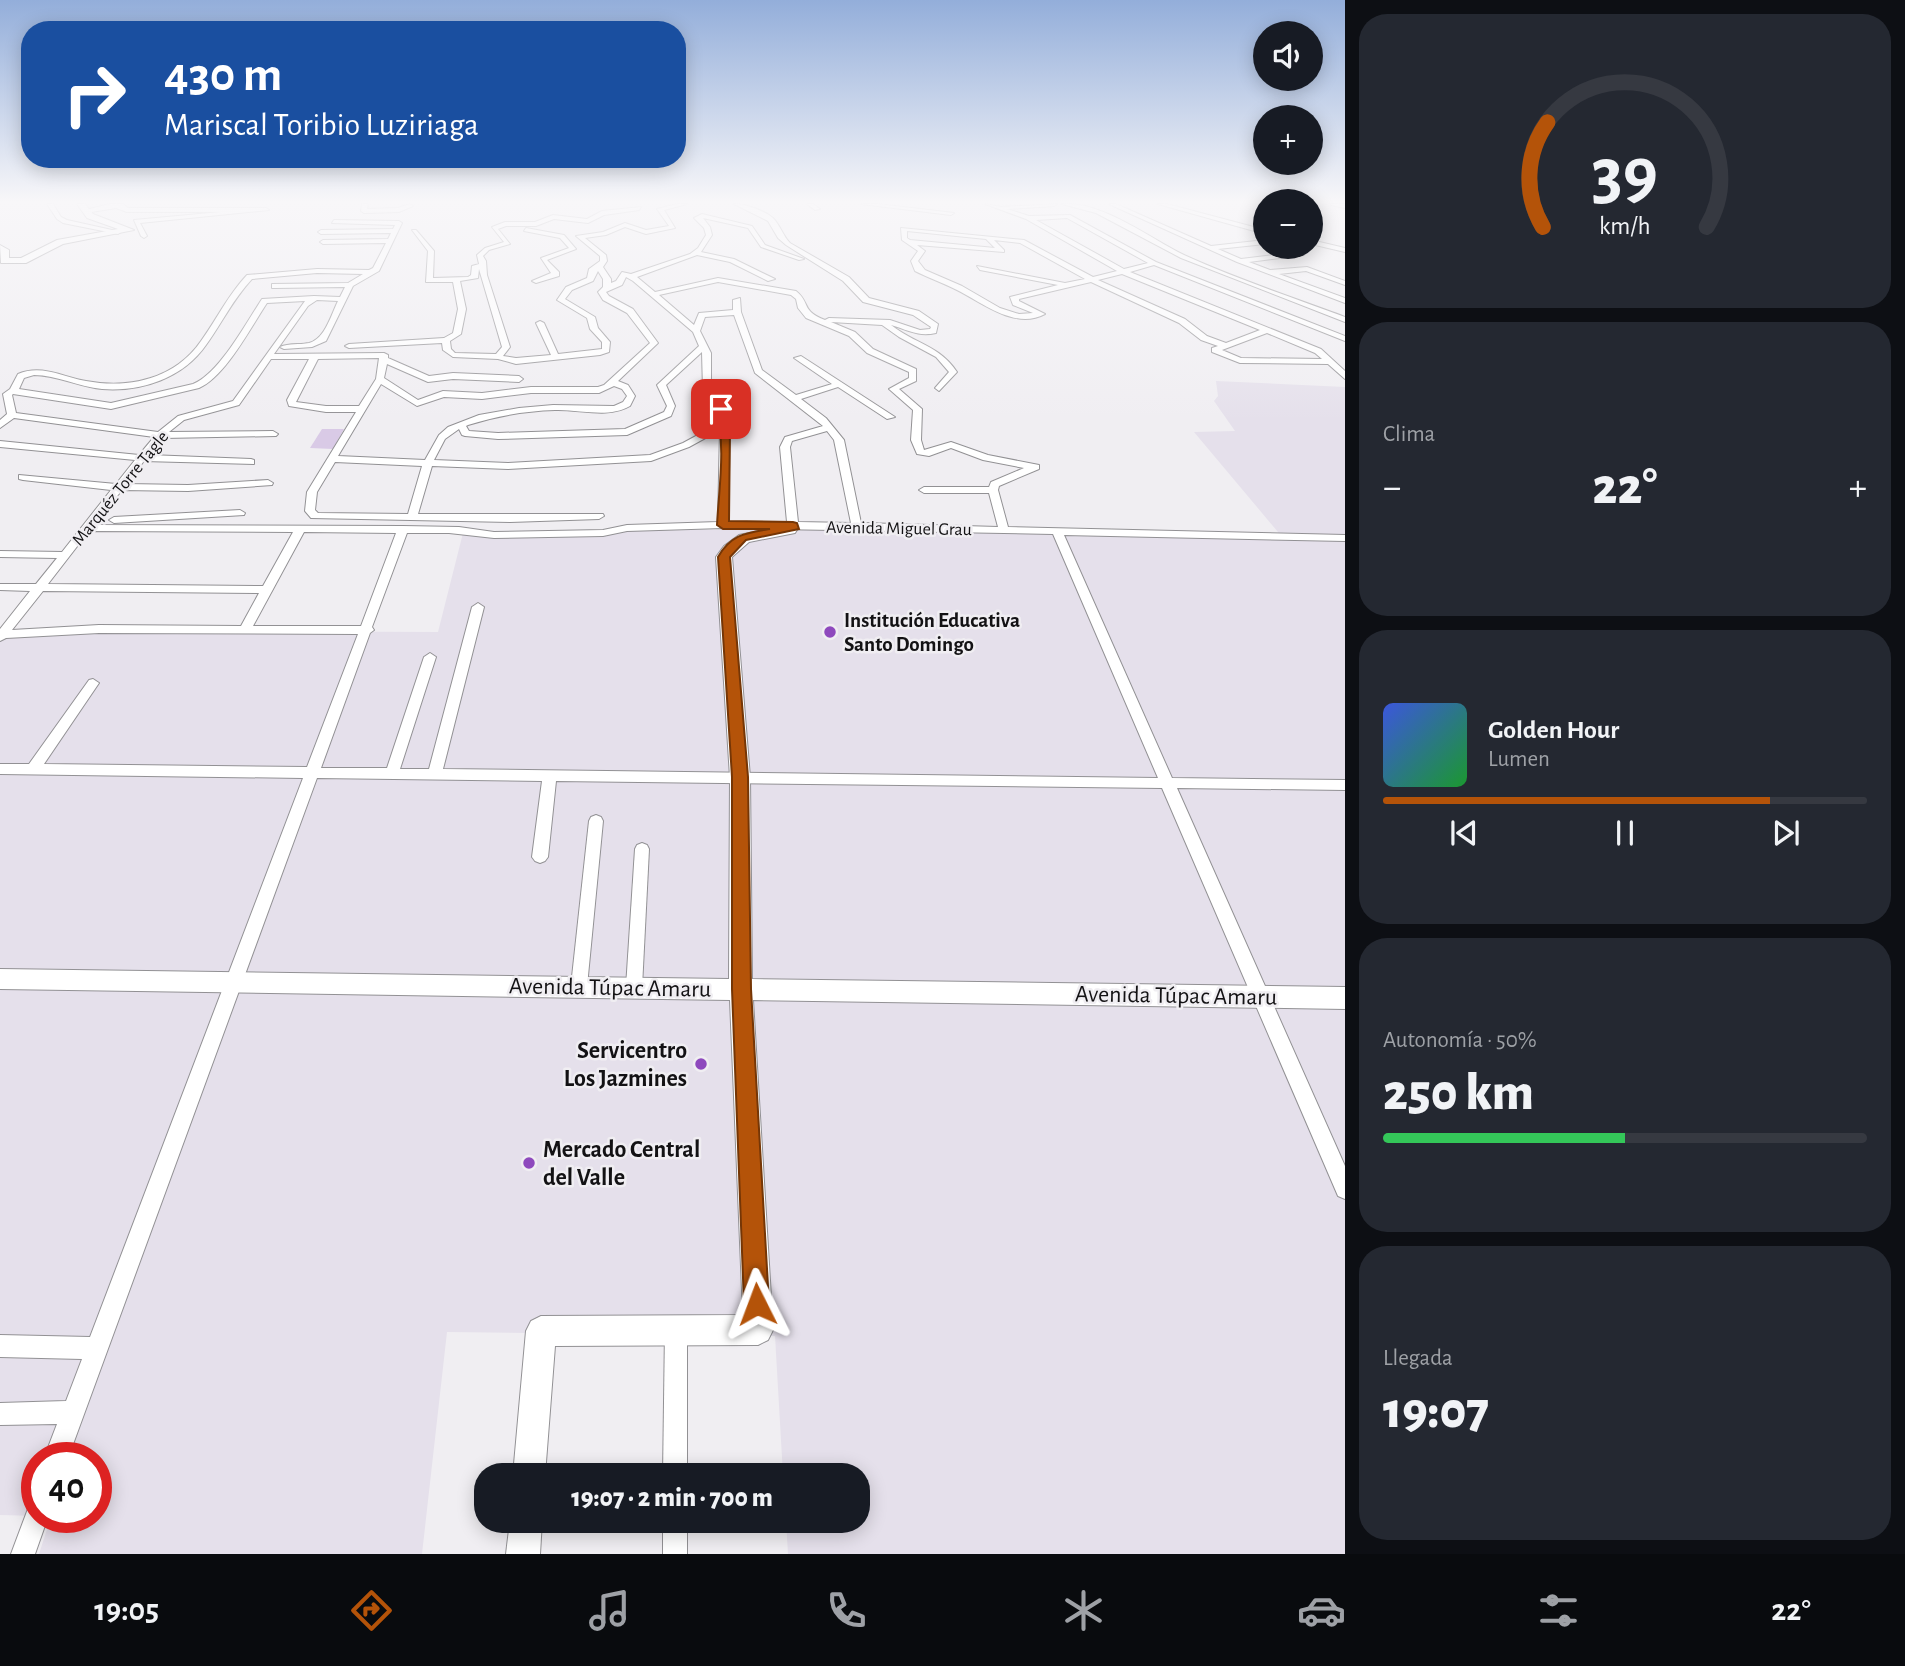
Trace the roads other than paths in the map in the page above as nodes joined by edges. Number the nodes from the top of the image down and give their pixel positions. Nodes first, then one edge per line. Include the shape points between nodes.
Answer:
1 (632, 276) edge
2 (255, 277) edge
3 (361, 277) edge
4 (427, 277) edge
5 (473, 277) edge
6 (483, 277) edge
7 (549, 277) edge
8 (591, 277) edge
9 (605, 277) edge
10 (623, 277) edge
11 (766, 277) edge
12 (840, 277) edge
13 (932, 277) edge
14 (1025, 277) edge
15 (1087, 277) edge
16 (1106, 277) edge
17 (1135, 277) edge
18 (1184, 277) edge
19 (1234, 277) edge
20 (1281, 277) edge
21 (1325, 277) edge
22 (771, 279) dead end
23 (456, 280) junction
24 (1093, 280) junction
25 (536, 281) dead end
26 (1342, 282) edge
27 (1064, 284) junction
28 (350, 285) junction
29 (275, 286) dead end
30 (607, 287) junction
31 (1312, 288) junction
32 (656, 294) junction
33 (1284, 296) junction
34 (342, 299) junction
35 (313, 300) junction
36 (737, 300) dead end
37 (1345, 301) edge
38 (737, 312) junction
39 (805, 313) junction
40 (1345, 320) edge
41 (540, 323) dead end
42 (884, 323) junction
43 (696, 331) junction
44 (1266, 331) junction
45 (446, 340) junction
46 (1223, 345) junction
47 (1334, 345) edge
48 (704, 347) junction
49 (272, 353) junction
50 (315, 356) junction
51 (498, 357) junction
52 (556, 358) junction
53 (798, 358) dead end
54 (385, 360) junction
55 (1331, 362) junction
56 (1345, 376) edge
57 (380, 379) junction
58 (519, 379) dead end
59 (612, 382) junction
60 (836, 385) junction
61 (939, 388) dead end
62 (14, 390) junction
63 (793, 399) junction
64 (362, 409) junction
65 (12, 415) junction
66 (890, 417) dead end
67 (627, 418) junction
68 (461, 424) junction
69 (725, 424) junction
70 (0, 425) edge
71 (830, 427) junction
72 (272, 434) dead end
73 (160, 435) junction
74 (0, 444) edge
75 (142, 458) junction
76 (330, 459) junction
77 (251, 462) dead end
78 (428, 465) junction
79 (23, 477) dead end
80 (268, 483) dead end
81 (116, 487) junction
82 (924, 490) dead end
83 (993, 490) junction
84 (240, 513) dead end
85 (599, 516) dead end
86 (510, 519) junction
87 (408, 524) junction
88 (89, 525) junction
89 (723, 525) junction
90 (793, 525) junction
91 (857, 528) junction
92 (300, 529) junction
93 (1004, 530) junction
94 (453, 531) junction
95 (1057, 531) junction
96 (1345, 538) edge
97 (0, 554) edge
98 (66, 555) junction
99 (0, 587) edge
100 (39, 588) junction
101 (267, 590) junction
102 (478, 607) dead end
103 (245, 629) junction
104 (368, 630) junction
105 (3, 631) edge
106 (430, 657) dead end
107 (93, 684) dead end
108 (0, 769) edge
109 (33, 769) junction
110 (313, 772) junction
111 (392, 773) junction
112 (435, 774) junction
113 (550, 775) junction
114 (740, 777) junction
115 (1168, 782) junction
116 (1345, 785) edge
117 (596, 821) dead end
118 (642, 849) dead end
119 (540, 857) dead end
120 (0, 979) edge
121 (233, 981) junction
122 (579, 986) junction
123 (634, 987) junction
124 (741, 989) junction
125 (1262, 997) junction
126 (1345, 998) edge
127 (1345, 1189) edge
128 (676, 1329) junction
129 (0, 1346) edge
130 (96, 1348) junction
131 (72, 1412) junction
132 (0, 1414) edge
133 (62, 1442) edge
134 (530, 1463) edge
135 (675, 1463) edge
136 (30, 1533) edge
137 (525, 1533) edge
138 (675, 1533) edge
139 (23, 1554) edge
140 (523, 1554) edge
141 (675, 1554) edge

1 - 32 street
2 - 62 street via 232,296 187,363 151,382 106,387 36,372 20,376
3 - 28 street
4 - 23 street
5 - 23 street
6 - 51 street via 506,347
7 - 25 street
8 - 52 street via 574,284 561,300 591,317 606,349
9 - 30 street
10 - 30 street
11 - 22 street
12 - 42 street via 866,300 916,313 935,326 933,331 918,334
13 - 27 street via 996,310 1039,316 1013,299
14 - 27 street
15 - 24 street
16 - 24 street
17 - 44 street
18 - 47 street
19 - 33 street
20 - 31 street
21 - 26 street
23 - 45 street via 462,309 457,334
24 - 27 street
24 - 46 street via 1163,311
26 - 31 street
28 - 29 street
28 - 34 street
30 - 59 street via 602,292 606,298 630,311 654,346
31 - 33 street
31 - 37 street
32 - 39 street via 727,280 793,293
32 - 43 street
33 - 40 street
34 - 35 street
34 - 49 street via 318,344
35 - 49 street, Marquéz Torre Tagle
35 - 62 street via 265,301 208,380 187,389 111,406
36 - 38 street
38 - 43 street via 702,315
38 - 63 street via 758,372
39 - 42 street via 838,321
39 - 83 street via 852,334 870,351 913,371 913,379 893,389 918,409 920,452 951,445 986,458 1036,466 1002,479
41 - 52 street
42 - 61 street via 906,340 947,360 953,372
43 - 48 street
44 - 46 street
44 - 47 street
45 - 49 street
45 - 51 street via 453,355
46 - 55 street via 1215,349 1240,360
47 - 55 street
48 - 67 street via 661,385 671,405 668,414
48 - 69 street via 706,390 721,409
49 - 50 street
49 - 73 street, Marquéz Torre Tagle via 236,402 181,418
50 - 54 street via 379,354
50 - 64 street via 290,400 292,404
51 - 52 street via 516,361
53 - 60 street
54 - 57 street
54 - 58 street via 424,379
55 - 56 street
57 - 59 street via 417,403 443,394 599,390
57 - 64 street
59 - 67 street via 625,387 631,396
60 - 63 street
60 - 66 street
62 - 65 street via 7,394
63 - 71 street
64 - 76 street
65 - 70 street
65 - 73 street
67 - 68 street via 615,409 549,407
67 - 68 street via 498,436 465,433
68 - 78 street via 443,436
69 - 78 street via 651,458 508,466
69 - 89 street
71 - 90 street via 788,439
71 - 91 street via 839,440
72 - 73 street
73 - 75 street, Marquéz Torre Tagle
74 - 75 street
75 - 77 street
75 - 81 street, Marquéz Torre Tagle
76 - 78 street
76 - 87 street via 312,492 310,511 315,516
78 - 87 street
79 - 81 street
80 - 81 street
81 - 88 street, Marquéz Torre Tagle
82 - 83 street
83 - 93 street
84 - 88 street
85 - 86 street
86 - 87 street
86 - 94 street
87 - 92 street
87 - 94 street
87 - 104 street
88 - 92 street
88 - 98 street, Marquéz Torre Tagle
89 - 90 street, Avenida Miguel Grau
89 - 94 street, Avenida Miguel Grau via 589,533
90 - 91 street, Avenida Miguel Grau
90 - 114 street via 790,530 742,537 724,557
91 - 93 street, Avenida Miguel Grau
92 - 101 street
93 - 95 street, Avenida Miguel Grau
95 - 96 street, Avenida Miguel Grau
95 - 115 street
97 - 98 street
98 - 100 street, Marquéz Torre Tagle
99 - 100 street
100 - 101 street
100 - 105 street, Marquéz Torre Tagle
101 - 103 street
102 - 112 street
103 - 104 street
103 - 105 street
104 - 110 street
106 - 111 street
107 - 109 street
108 - 109 street
109 - 110 street
110 - 111 street
110 - 121 street
111 - 112 street
112 - 113 street
113 - 114 street
113 - 119 street
114 - 115 street
114 - 124 street
115 - 116 street
115 - 125 street
117 - 122 street
118 - 123 street
120 - 121 street, Avenida Túpac Amaru
121 - 122 street, Avenida Túpac Amaru
121 - 130 street
122 - 123 street, Avenida Túpac Amaru
123 - 124 street, Avenida Túpac Amaru
124 - 125 street, Avenida Túpac Amaru
124 - 128 street via 758,1330
125 - 126 street, Avenida Túpac Amaru
125 - 127 street
128 - 134 street via 541,1331
128 - 135 street
129 - 130 street
130 - 131 street
131 - 132 street
131 - 133 street
136 - 139 street
137 - 140 street
138 - 141 street

